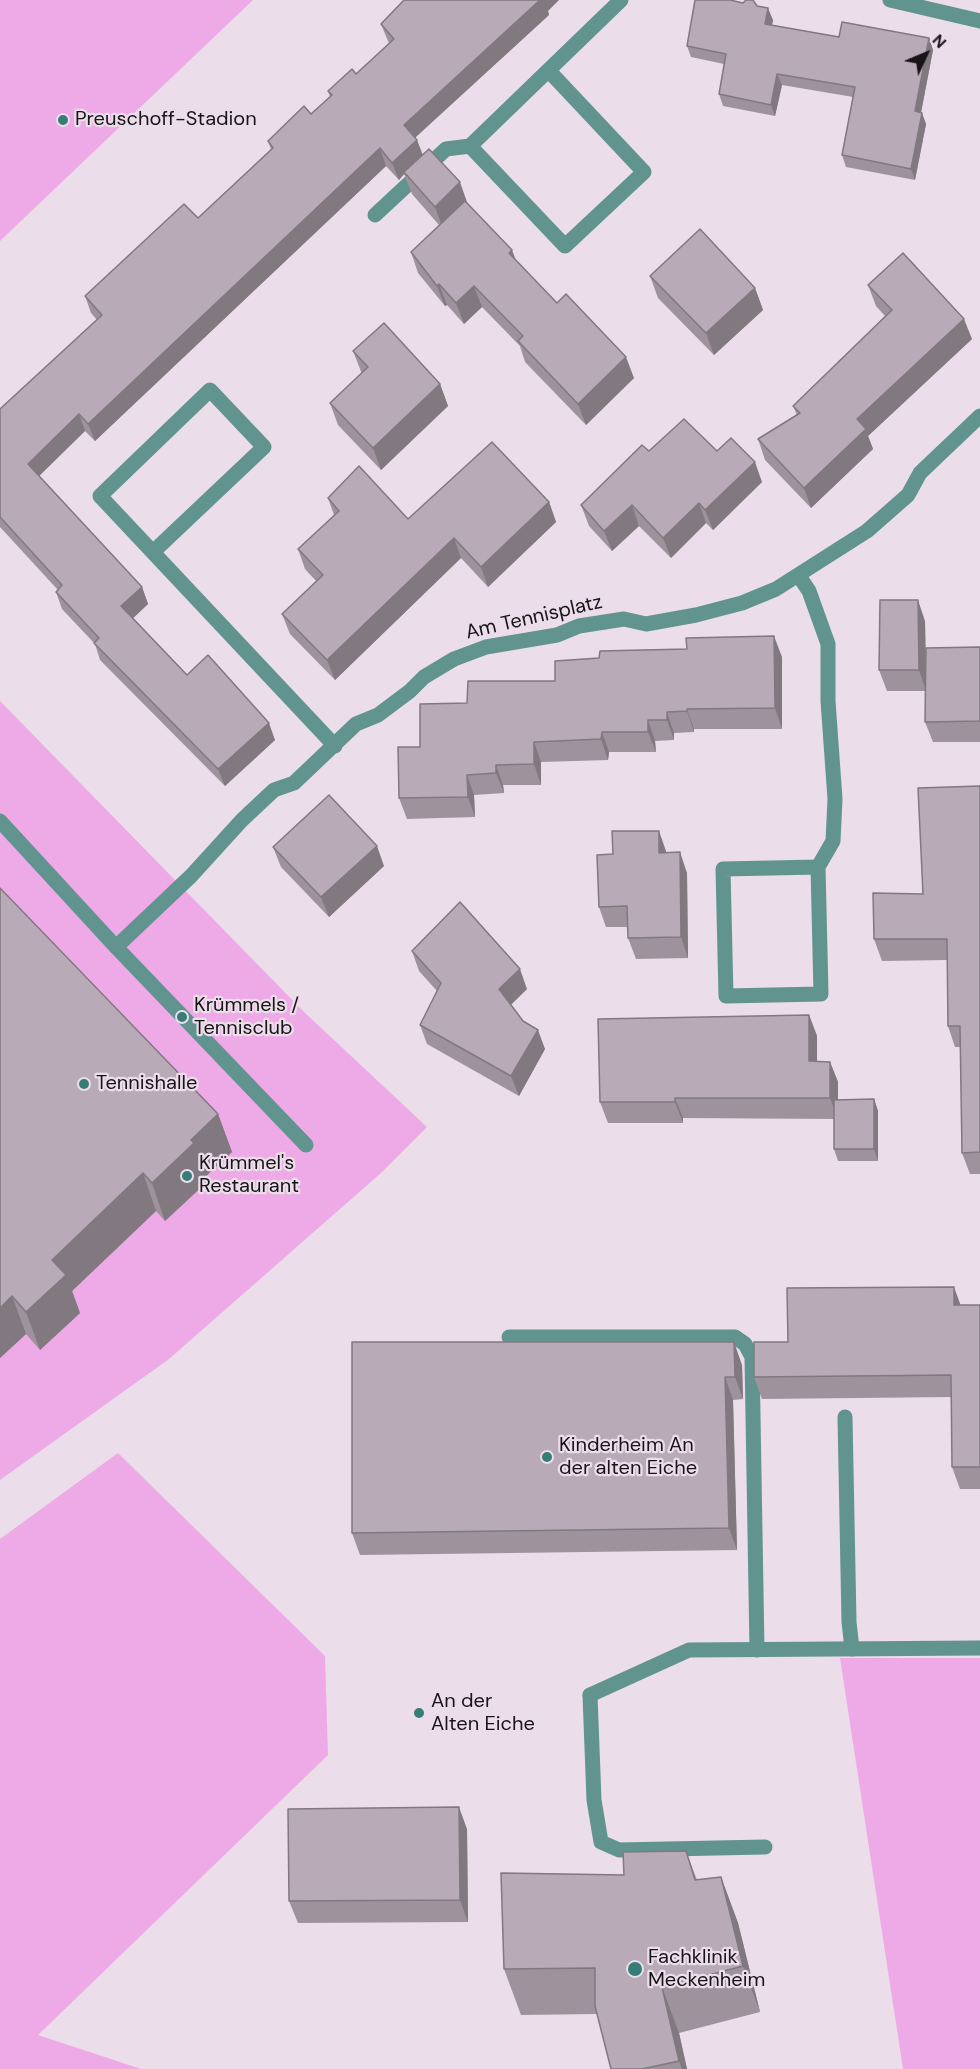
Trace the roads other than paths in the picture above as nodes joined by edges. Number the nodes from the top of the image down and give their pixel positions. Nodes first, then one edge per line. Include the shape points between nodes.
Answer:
1 (621, 0) edge
2 (890, 0) edge
3 (980, 21) edge
4 (549, 71) junction
5 (470, 146) junction
6 (375, 215) dead end
7 (980, 416) edge
8 (153, 552) junction
9 (799, 576) junction
10 (335, 746) junction
11 (0, 821) edge
12 (818, 867) junction
13 (116, 947) junction
14 (306, 1145) dead end
15 (509, 1337) dead end
16 (845, 1417) dead end
17 (980, 1648) edge
18 (852, 1649) junction
19 (757, 1650) junction
20 (765, 1847) dead end

1 - 4 street
2 - 3 street
4 - 5 street
4 - 5 street via 644,172 565,246
5 - 6 street via 446,148
7 - 9 street, Am Tennisplatz via 920,473 908,495 867,531
8 - 8 street via 99,496 210,390 264,447
8 - 10 street
9 - 10 street, Am Tennisplatz via 742,603 696,615 646,624 624,619 486,647 423,677 378,715 356,724
9 - 12 street via 809,591 828,644 835,799 833,841
10 - 13 street, Am Tennisplatz via 294,783 274,790
11 - 13 street
12 - 12 street via 723,868 726,996 821,994
13 - 14 street
15 - 19 street via 735,1337 745,1344 752,1357
16 - 18 street
17 - 18 street
18 - 19 street
19 - 20 street via 689,1650 590,1695 594,1800 601,1842 619,1850

